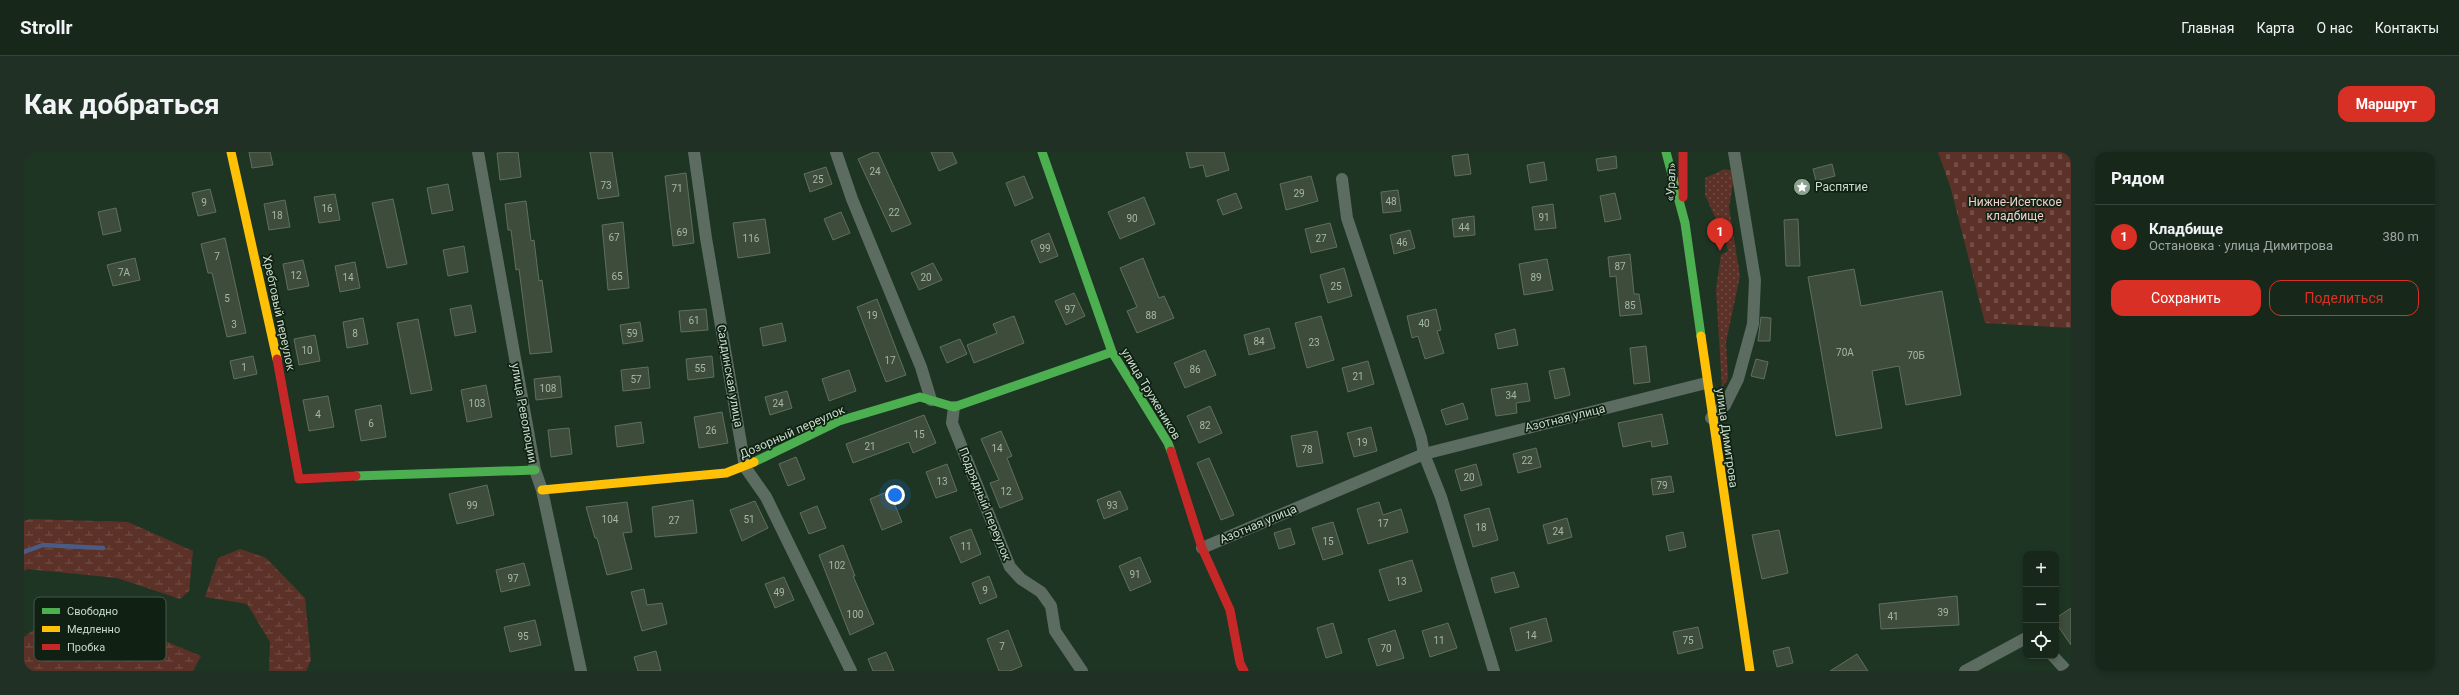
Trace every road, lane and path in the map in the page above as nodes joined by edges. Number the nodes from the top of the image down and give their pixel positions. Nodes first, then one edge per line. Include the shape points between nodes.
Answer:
1 (231, 152) edge
2 (478, 152) edge
3 (694, 152) edge
4 (836, 152) edge
5 (1042, 152) edge
6 (1666, 152) edge
7 (1683, 152) edge
8 (1734, 152) edge
9 (1342, 179) dead end
10 (1682, 208) junction
11 (1112, 352) junction
12 (1706, 383) junction
13 (931, 400) junction
14 (954, 407) junction
15 (1711, 418) junction
16 (1424, 454) junction
17 (745, 467) junction
18 (535, 470) junction
19 (542, 490) junction
20 (1202, 548) junction
21 (2023, 640) edge
22 (2056, 659) edge
23 (581, 671) edge
24 (851, 671) edge
25 (1082, 671) edge
26 (1244, 671) edge
27 (1494, 671) edge
28 (1750, 671) edge
29 (1965, 671) edge
30 (2067, 671) edge

1 - 18 street, Хребтовый переулок via 268,312 299,479
2 - 18 street, улица Революции
3 - 17 street, Салдинская улица
4 - 13 street via 852,199 921,367
5 - 11 street, улица Тружеников
6 - 10 street, «Урал»
7 - 10 street, «Урал»
8 - 15 street via 1755,280 1752,324 1738,379 1725,405
9 - 16 street via 1347,218 1419,431
10 - 12 street, улица Димитрова
11 - 14 street
11 - 20 street, улица Тружеников via 1168,443
12 - 15 street, улица Димитрова
12 - 16 street, Азотная улица
13 - 14 street, Дозорный переулок
13 - 17 street, Дозорный переулок via 920,397 839,421
14 - 25 street, Подрядный переулок via 952,424 1010,567 1021,579 1041,592 1051,606 1054,631
15 - 28 street, улица Димитрова
16 - 20 street, Азотная улица
16 - 27 street via 1441,497
17 - 19 street, Дозорный переулок via 726,473
17 - 24 street, Салдинская улица via 766,497
18 - 19 street, улица Революции
19 - 23 street, улица Революции
20 - 26 street, улица Тружеников via 1230,610 1240,663
21 - 29 street
22 - 30 street

